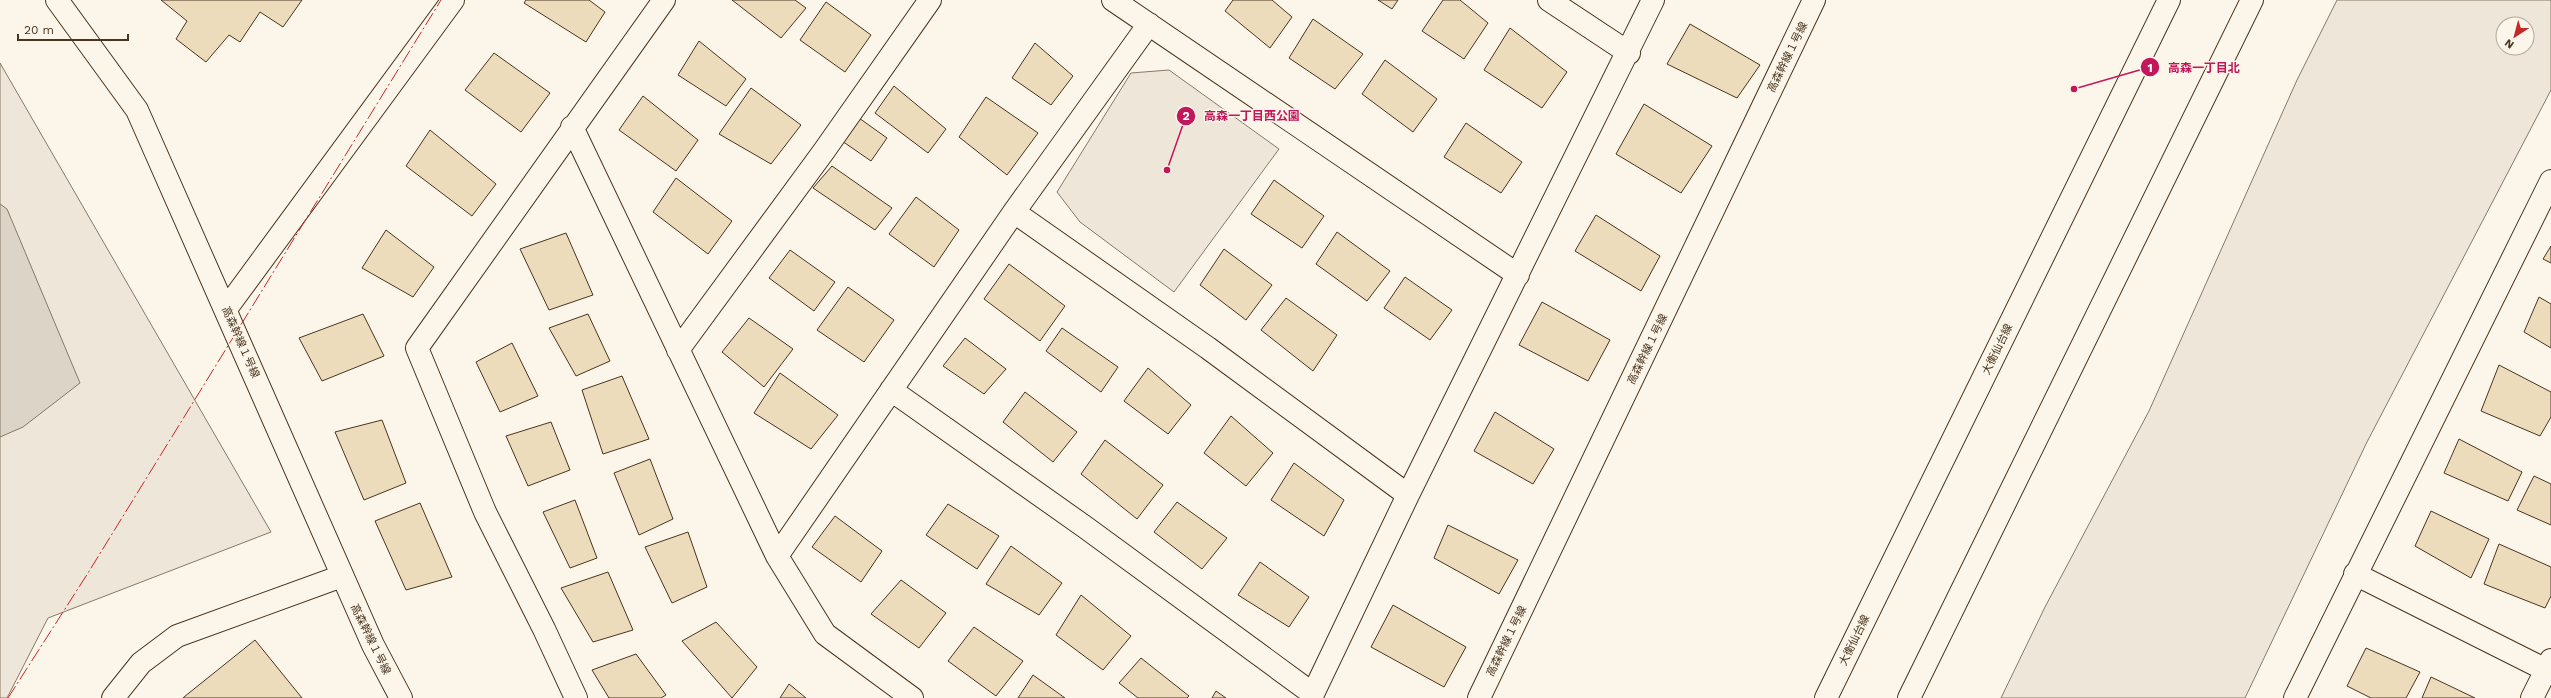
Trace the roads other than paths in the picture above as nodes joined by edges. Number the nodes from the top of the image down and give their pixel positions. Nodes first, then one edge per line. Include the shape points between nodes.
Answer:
1 (57, 0) edge
2 (453, 0) edge
3 (664, 0) edge
4 (930, 0) edge
5 (1113, 0) edge
6 (1549, 0) edge
7 (1653, 0) edge
8 (1814, 0) edge
9 (2169, 0) edge
10 (2252, 0) edge
11 (1149, 24) junction
12 (1629, 53) junction
13 (572, 127) junction
14 (2551, 181) edge
15 (1014, 212) junction
16 (1518, 275) junction
17 (226, 309) junction
18 (678, 350) junction
19 (891, 390) junction
20 (1408, 495) junction
21 (777, 556) junction
22 (2355, 574) junction
23 (342, 576) junction
24 (2548, 665) edge
25 (888, 691) edge
26 (1312, 696) edge
27 (113, 698) edge
28 (401, 698) edge
29 (576, 698) edge
30 (912, 698) edge
31 (1479, 698) edge
32 (1826, 698) edge
33 (1909, 698) edge
34 (2295, 698) edge
35 (2532, 698) edge

1 - 17 street, 高森幹線１号線 via 137,110
2 - 17 street
3 - 13 street
4 - 18 street via 824,151
5 - 11 street
6 - 12 street
7 - 12 street
8 - 31 street, 高森幹線１号線
9 - 32 street, 大衡仙台線
10 - 33 street
11 - 15 street
11 - 16 street
12 - 16 street
13 - 18 street
13 - 29 street via 417,348 485,512
14 - 22 street
15 - 19 street
15 - 20 street via 1208,348
16 - 20 street
17 - 23 street, 高森幹線１号線
18 - 21 street
19 - 21 street
19 - 26 street via 1086,527
20 - 26 street
21 - 25 street via 825,634
22 - 24 street
22 - 34 street
23 - 27 street via 177,636 141,663
23 - 28 street, 高森幹線１号線 via 373,645
24 - 35 street
25 - 30 street

